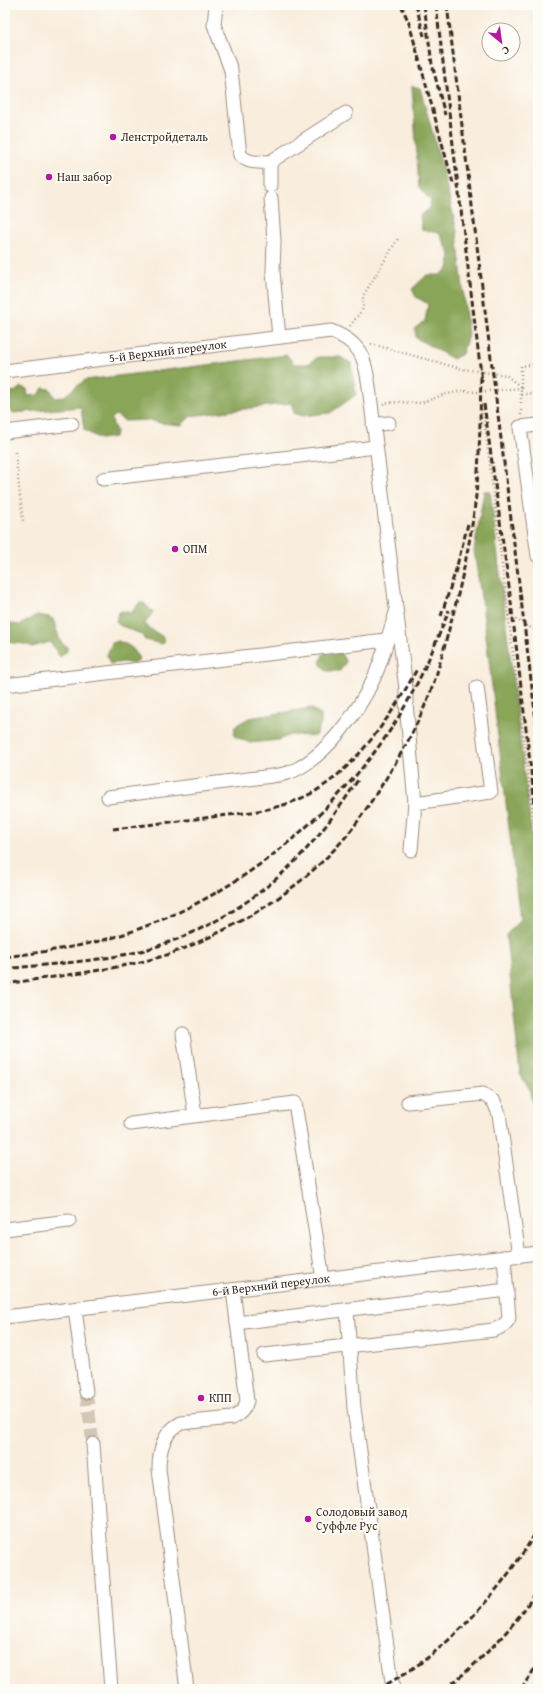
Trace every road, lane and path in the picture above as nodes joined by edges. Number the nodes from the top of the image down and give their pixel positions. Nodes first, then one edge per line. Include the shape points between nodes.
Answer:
1 (216, 5) edge
2 (346, 113) dead end
3 (270, 162) junction
4 (399, 237) dead end
5 (342, 336) junction
6 (280, 338) junction
7 (538, 364) edge
8 (5, 371) edge
9 (522, 388) junction
10 (538, 392) edge
11 (522, 395) junction
12 (371, 405) junction
13 (483, 409) dead end
14 (389, 422) dead end
15 (72, 424) dead end
16 (538, 424) edge
17 (373, 425) junction
18 (520, 427) junction
19 (5, 432) edge
20 (376, 448) junction
21 (15, 452) dead end
22 (103, 479) dead end
23 (23, 521) dead end
24 (538, 556) edge
25 (397, 610) junction
26 (508, 614) junction
27 (538, 632) edge
28 (386, 640) junction
29 (5, 685) edge
30 (477, 687) dead end
31 (108, 797) dead end
32 (415, 802) junction
33 (411, 850) dead end
34 (538, 858) edge
35 (183, 1034) dead end
36 (408, 1102) dead end
37 (196, 1116) junction
38 (131, 1124) dead end
39 (69, 1221) dead end
40 (5, 1229) edge
41 (538, 1253) edge
42 (519, 1256) junction
43 (504, 1257) junction
44 (323, 1279) junction
45 (233, 1290) junction
46 (507, 1290) junction
47 (75, 1309) junction
48 (347, 1311) junction
49 (5, 1317) edge
50 (238, 1323) junction
51 (349, 1346) junction
52 (264, 1355) dead end
53 (86, 1392) tunnel mouth
54 (93, 1444) tunnel mouth
55 (111, 1689) edge
56 (187, 1689) edge
57 (393, 1689) edge

1 - 3 street via 214,25 231,70 240,155 252,162
2 - 3 street
3 - 6 street via 273,272
4 - 5 path via 364,296 363,309
5 - 6 street, 5-й Верхний переулок
5 - 9 path via 462,369 506,375
5 - 12 street via 359,350 364,359
6 - 8 street, 5-й Верхний переулок
7 - 9 path via 521,366
9 - 11 path
9 - 12 path via 462,391 421,403
10 - 11 path
11 - 18 path
12 - 17 street
13 - 26 path
14 - 17 street
15 - 19 street
16 - 18 street
17 - 20 street
18 - 24 street
20 - 22 street
20 - 25 street
21 - 23 path
25 - 28 street
25 - 32 street
26 - 27 path
26 - 34 path
28 - 29 street
28 - 31 street via 373,680 361,702 328,744 308,763 292,771 272,776
30 - 32 street via 491,792
32 - 33 street
35 - 37 street
36 - 42 street via 484,1094 494,1102 499,1114
37 - 38 street
37 - 44 street via 295,1103
39 - 40 street
41 - 42 street, 6-й Верхний переулок
42 - 43 street, 6-й Верхний переулок
43 - 44 street, 6-й Верхний переулок
43 - 46 street
44 - 45 street, 6-й Верхний переулок
45 - 47 street, 6-й Верхний переулок
45 - 50 street
46 - 48 street
46 - 51 street via 509,1318 506,1323 494,1330
47 - 49 street, 6-й Верхний переулок
47 - 53 street
48 - 50 street
48 - 51 street
50 - 56 street via 246,1406 239,1415 232,1418 181,1423 175,1426 162,1444 159,1456
51 - 52 street
51 - 57 street via 355,1416
54 - 55 street

